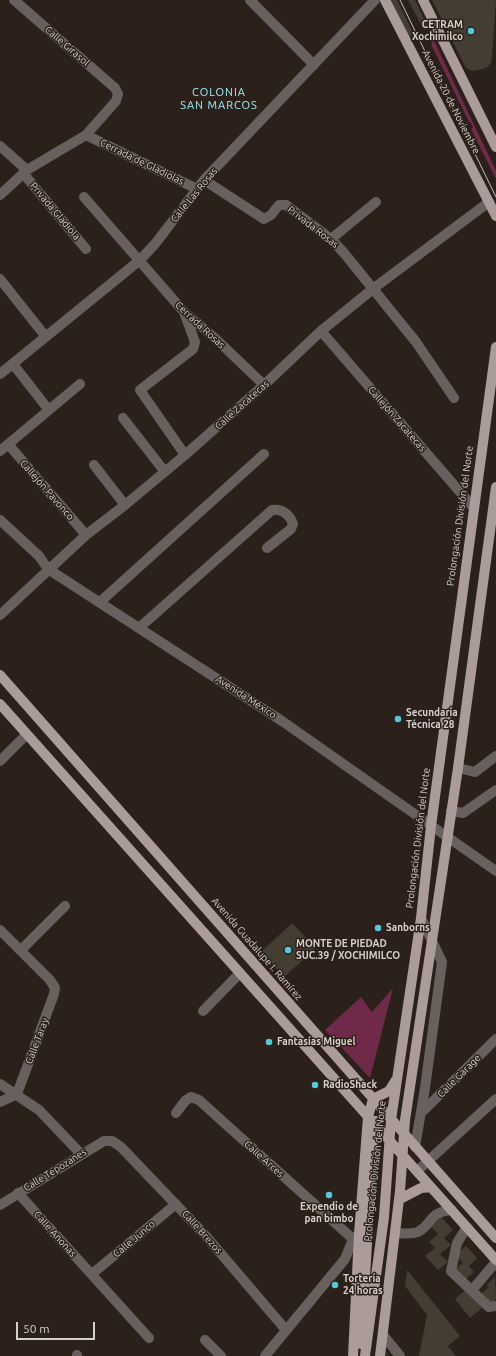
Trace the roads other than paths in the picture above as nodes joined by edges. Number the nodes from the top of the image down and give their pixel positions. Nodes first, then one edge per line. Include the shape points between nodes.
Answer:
1 (14, 0) edge
2 (250, 0) edge
3 (375, 0) edge
4 (385, 0) edge
5 (423, 0) edge
6 (314, 65) junction
7 (86, 135) junction
8 (0, 146) edge
9 (496, 147) edge
10 (25, 172) junction
11 (204, 180) junction
12 (197, 189) junction
13 (0, 195) edge
14 (84, 197) dead end
15 (376, 202) dead end
16 (489, 202) junction
17 (496, 216) edge
18 (331, 238) junction
19 (86, 249) dead end
20 (140, 260) junction
21 (0, 279) edge
22 (374, 288) junction
23 (184, 312) junction
24 (321, 331) junction
25 (46, 337) junction
26 (496, 347) edge
27 (13, 364) junction
28 (0, 374) edge
29 (80, 384) dead end
30 (264, 385) junction
31 (454, 398) dead end
32 (48, 409) junction
33 (123, 418) dead end
34 (4, 448) edge
35 (264, 454) dead end
36 (185, 455) junction
37 (94, 465) dead end
38 (165, 472) junction
39 (496, 487) edge
40 (125, 505) junction
41 (473, 507) junction
42 (0, 520) edge
43 (86, 535) junction
44 (267, 548) dead end
45 (48, 568) junction
46 (100, 602) junction
47 (0, 615) edge
48 (139, 628) junction
49 (0, 675) edge
50 (0, 704) edge
51 (26, 735) junction
52 (496, 756) edge
53 (0, 761) edge
54 (458, 768) junction
55 (496, 790) edge
56 (451, 811) junction
57 (431, 826) junction
58 (447, 837) junction
59 (496, 871) edge
60 (64, 906) dead end
61 (421, 918) junction
62 (0, 930) edge
63 (432, 939) junction
64 (21, 950) junction
65 (240, 973) junction
66 (203, 1011) dead end
67 (496, 1039) edge
68 (397, 1079) junction
69 (0, 1084) edge
70 (17, 1094) junction
71 (373, 1099) junction
72 (496, 1099) edge
73 (0, 1102) edge
74 (380, 1107) junction
75 (421, 1113) junction
76 (176, 1114) dead end
77 (368, 1117) junction
78 (390, 1120) junction
79 (376, 1125) junction
80 (404, 1135) junction
81 (388, 1139) junction
82 (112, 1141) joint
83 (415, 1147) junction
84 (81, 1154) junction
85 (403, 1155) junction
86 (427, 1161) junction
87 (417, 1171) junction
88 (431, 1187) junction
89 (18, 1193) junction
90 (400, 1199) junction
91 (176, 1204) junction
92 (0, 1205) edge
93 (452, 1210) junction
94 (367, 1227) junction
95 (467, 1227) junction
96 (395, 1233) junction
97 (356, 1237) junction
98 (496, 1238) edge
99 (496, 1261) edge
100 (92, 1274) junction
101 (472, 1290) junction
102 (496, 1306) edge
103 (286, 1330) junction
104 (383, 1335) junction
105 (149, 1338) dead end
106 (205, 1340) dead end
107 (221, 1356) edge
108 (265, 1356) edge
109 (353, 1356) edge
110 (360, 1356) edge
111 (365, 1356) edge
112 (380, 1356) edge
113 (400, 1356) edge

1 - 7 street, Calle Girasol via 115,88 118,94 116,101
2 - 6 street
3 - 6 street, Calle Las Rosas
4 - 16 main road, Avenida 20 de Noviembre
5 - 9 main road, Avenida 20 de Noviembre
6 - 11 street, Calle Las Rosas
7 - 10 street
7 - 12 street, Cerrada de Gladiolas
8 - 10 street, Privada Gladiola
10 - 13 street
10 - 19 street, Privada Gladiola
11 - 12 street, Calle Las Rosas
11 - 18 street, Privada Rosas via 264,219 271,215 279,204 286,205
12 - 20 street, Calle Las Rosas
14 - 20 street, Cerrada Rosas
15 - 18 street
16 - 17 main road, Avenida 20 de Noviembre
16 - 22 street, Calle Zacatecas
18 - 22 street, Privada Rosas
20 - 23 street, Cerrada Rosas
20 - 25 street, Calle Las Rosas
21 - 25 street
22 - 24 street, Calle Zacatecas
22 - 31 street, Privada Rosas via 416,342
23 - 30 street, Cerrada Rosas
23 - 36 street via 195,342 193,349 143,385 140,390
24 - 30 street, Calle Zacatecas
24 - 41 street, Callejón Zacatecas
25 - 27 street, Calle Las Rosas
26 - 41 main road, Prolongación División del Norte
27 - 28 street, Calle Las Rosas
27 - 32 street
29 - 32 street
30 - 36 street, Calle Zacatecas
32 - 34 street
33 - 38 street
34 - 43 street, Callejón Pavonco
35 - 46 street
36 - 38 street, Calle Zacatecas
37 - 40 street
38 - 40 street, Calle Zacatecas
39 - 54 main road
40 - 43 street, Calle Zacatecas
41 - 57 main road, Prolongación División del Norte
42 - 45 street, Avenida México via 39,556
43 - 45 street, Calle Zacatecas
44 - 48 street via 291,529 292,519 284,511 272,510
45 - 46 street, Avenida México
45 - 47 street, Calle Zacatecas
46 - 48 street, Avenida México
48 - 57 street, Avenida México via 282,721
49 - 71 main road, Avenida Guadalupe I. Ramírez
50 - 51 main road
51 - 53 street
51 - 65 main road
52 - 54 street via 475,772
54 - 56 main road
55 - 56 street via 463,813
56 - 58 main road
57 - 58 street, Avenida México
57 - 61 main road, Prolongación División del Norte
58 - 59 street, Avenida México
58 - 63 main road
60 - 64 street
61 - 63 street
61 - 68 main road, Prolongación División del Norte
62 - 64 street
63 - 75 street via 442,962
63 - 80 main road
64 - 70 street, Calle Taray via 50,980 54,994
65 - 66 street
65 - 77 main road
67 - 75 street, Calle Garage
68 - 71 main road via 389,1091
68 - 78 main road, Prolongación División del Norte
69 - 70 street
70 - 73 street
70 - 84 street via 52,1122
71 - 74 main road, Avenida Guadalupe I. Ramírez
71 - 77 main road
72 - 86 street
74 - 78 main road, Avenida Guadalupe I. Ramírez
74 - 79 main road
75 - 83 street
76 - 97 street, Calle Arces via 191,1097 199,1100
77 - 79 main road
77 - 97 main road
78 - 80 main road, Avenida Guadalupe I. Ramírez
78 - 81 main road, Prolongación División del Norte
79 - 81 main road
79 - 94 main road
80 - 83 main road, Avenida Guadalupe I. Ramírez
80 - 85 main road
81 - 85 main road
81 - 111 main road, Prolongación División del Norte via 384,1217
82 - 84 street, Calle Tepozanes via 104,1141
82 - 91 street, Calle Brezos via 121,1147
83 - 86 main road, Avenida Guadalupe I. Ramírez
84 - 89 street, Calle Tepozanes
85 - 87 main road
85 - 90 main road
86 - 87 street
86 - 98 main road, Avenida Guadalupe I. Ramírez
87 - 88 main road
88 - 90 main road via 421,1188
88 - 93 main road
89 - 92 street, Calle Tepozanes
89 - 100 street, Calle Anonas
90 - 96 main road
91 - 100 street, Calle Junco
91 - 103 street, Calle Brezos
93 - 95 main road
93 - 96 street via 434,1214 419,1231 412,1234
94 - 97 street
94 - 110 main road
95 - 99 main road
95 - 101 street via 457,1243 451,1271
96 - 104 main road
97 - 103 street via 345,1259
97 - 109 main road
99 - 101 street
100 - 105 street, Calle Anonas
101 - 102 street via 489,1307
103 - 108 street
104 - 112 main road
104 - 113 street
106 - 107 street

